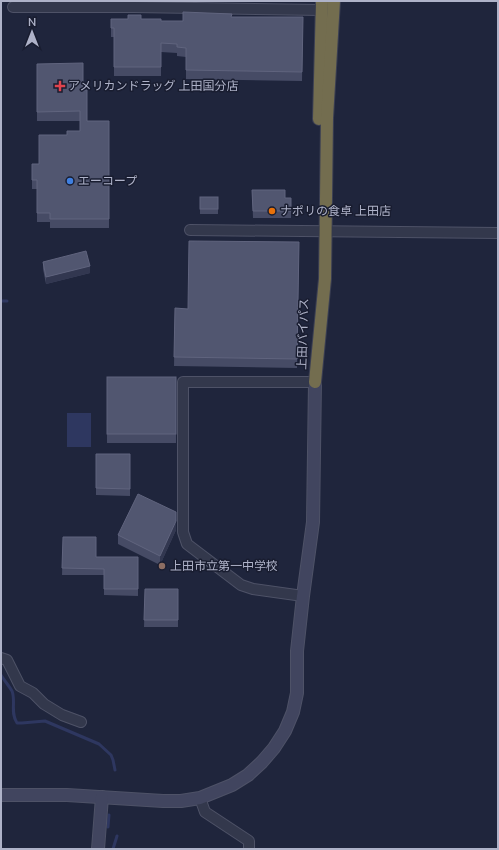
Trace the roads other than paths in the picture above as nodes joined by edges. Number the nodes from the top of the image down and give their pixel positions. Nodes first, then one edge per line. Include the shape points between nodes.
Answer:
1 (334, 1) edge
2 (134, 4) edge
3 (322, 6) edge
4 (13, 7) dead end
5 (190, 230) dead end
6 (322, 231) junction
7 (498, 233) edge
8 (315, 382) junction
9 (303, 596) junction
10 (1, 658) edge
11 (81, 722) dead end
12 (1, 795) edge
13 (102, 797) junction
14 (200, 798) junction
15 (98, 849) edge
16 (249, 849) edge

1 - 6 highway, 上田バイパス
2 - 3 street
2 - 4 street
3 - 6 highway, 上田バイパス
5 - 6 street
6 - 7 street
6 - 8 highway, 上田バイパス
8 - 9 street via 313,522
8 - 9 street via 183,382 183,532 187,544 241,585
9 - 14 street via 297,651 297,693 285,731 270,753 248,775
10 - 11 street via 7,660 20,686 62,715
12 - 13 street
13 - 14 street via 163,801
13 - 15 street
14 - 16 street via 205,812 249,841

